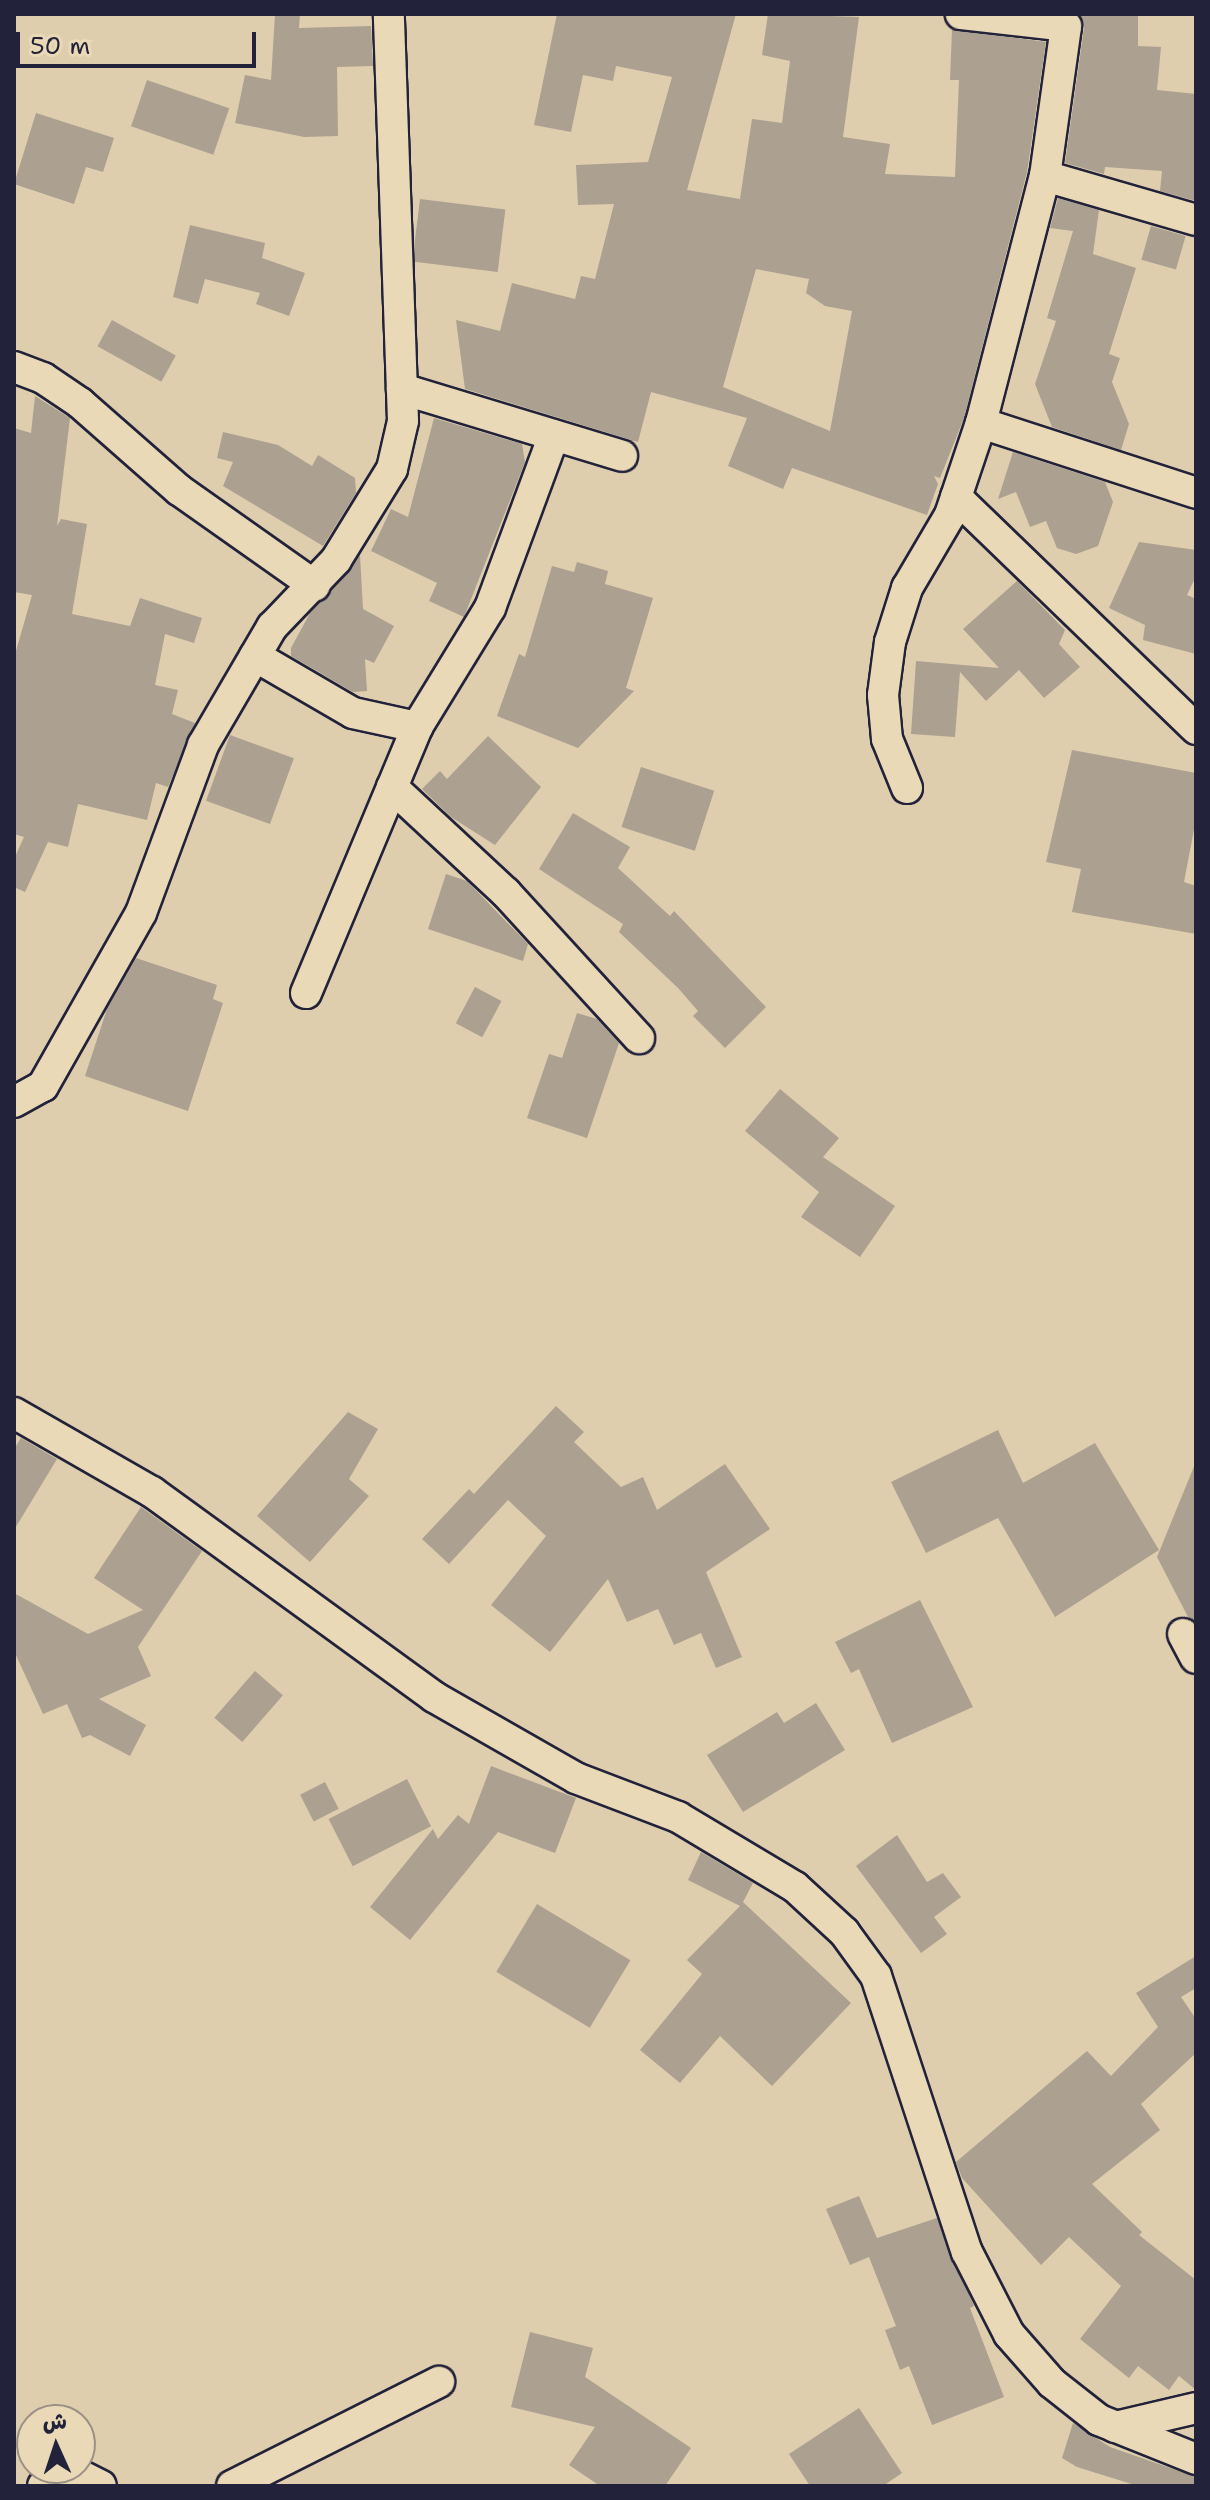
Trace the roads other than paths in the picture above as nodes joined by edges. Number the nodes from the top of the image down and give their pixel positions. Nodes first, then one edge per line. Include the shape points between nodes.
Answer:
1 (389, 14) edge
2 (961, 14) edge
3 (1045, 176) junction
4 (1196, 220) edge
5 (14, 367) edge
6 (402, 389) junction
7 (981, 423) junction
8 (554, 435) junction
9 (622, 456) dead end
10 (1196, 493) edge
11 (956, 497) junction
12 (315, 586) junction
13 (255, 656) junction
14 (417, 727) junction
15 (1196, 729) edge
16 (392, 787) junction
17 (907, 788) dead end
18 (306, 993) dead end
19 (639, 1038) dead end
20 (14, 1102) edge
21 (14, 1413) edge
22 (439, 2382) dead end
23 (1196, 2408) edge
24 (1115, 2427) junction
25 (1196, 2459) edge
26 (232, 2486) edge

1 - 6 street
2 - 3 street via 1066,26
3 - 4 street
3 - 7 street
5 - 12 street via 80,403 179,490
6 - 8 street
6 - 12 street via 403,421 392,469
7 - 10 street
7 - 11 street
8 - 9 street
8 - 14 street via 490,608
11 - 15 street
11 - 17 street via 907,588 890,642 883,695 887,739
12 - 13 street via 272,627
13 - 14 street via 353,713
13 - 20 street via 203,745 141,913 43,1086
14 - 16 street
16 - 18 street
16 - 19 street via 506,893
21 - 24 street via 152,1492 434,1697 576,1778 678,1817 738,1849 805,1896 844,1932 876,1976 967,2252 1009,2334 1052,2383
22 - 26 street
23 - 24 street
24 - 25 street

